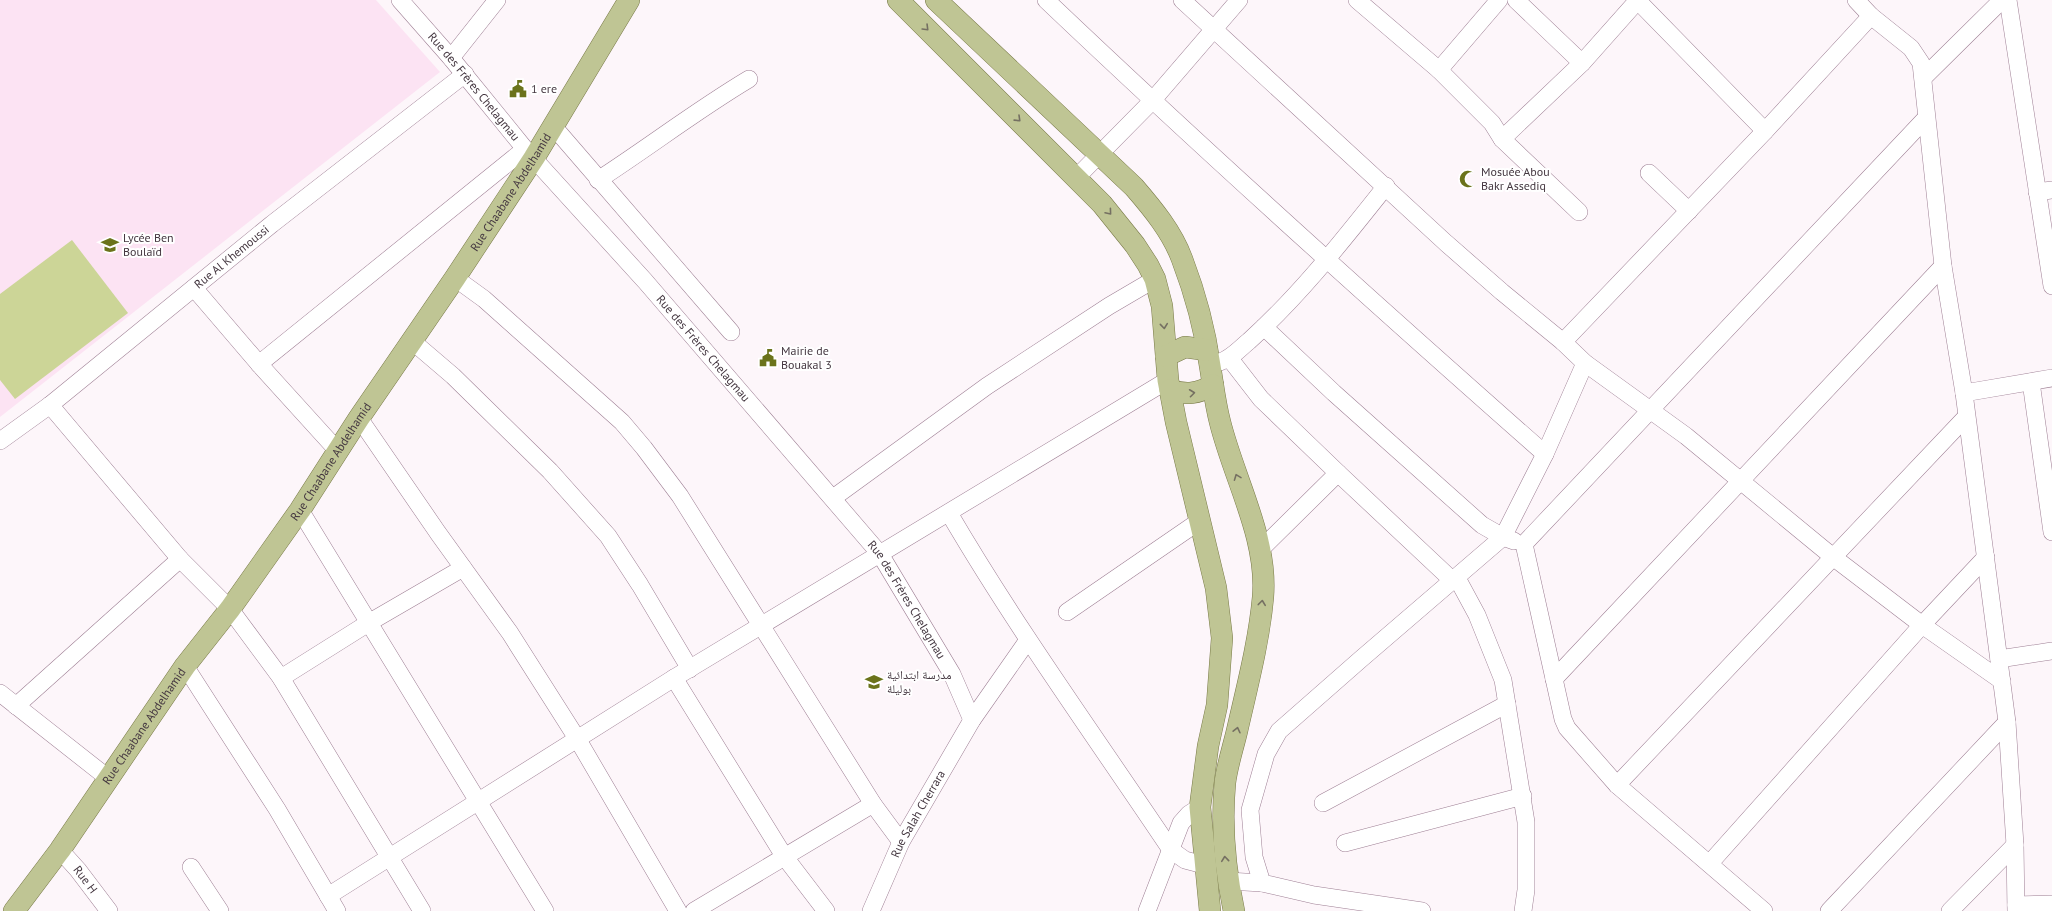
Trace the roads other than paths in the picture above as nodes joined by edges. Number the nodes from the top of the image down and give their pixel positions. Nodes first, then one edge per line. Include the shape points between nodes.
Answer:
1 (400, 0) edge
2 (497, 0) edge
3 (629, 0) edge
4 (898, 0) edge
5 (1046, 0) edge
6 (1182, 0) edge
7 (1239, 0) edge
8 (1358, 0) edge
9 (1499, 0) edge
10 (1516, 0) edge
11 (1638, 0) edge
12 (1856, 0) edge
13 (2002, 0) edge
14 (2008, 0) edge
15 (945, 3) edge
16 (1871, 16) junction
17 (1213, 29) junction
18 (451, 58) junction
19 (1582, 64) junction
20 (1438, 70) junction
21 (464, 74) junction
22 (1923, 78) junction
23 (749, 79) dead end
24 (1152, 101) junction
25 (1926, 118) junction
26 (553, 126) junction
27 (1765, 131) junction
28 (1502, 139) junction
29 (530, 154) junction
30 (1100, 156) junction
31 (1649, 173) dead end
32 (1077, 177) junction
33 (598, 180) junction
34 (1386, 186) junction
35 (2044, 191) edge
36 (1579, 212) dead end
37 (1689, 212) junction
38 (1327, 260) junction
39 (1943, 266) junction
40 (455, 278) junction
41 (1155, 279) junction
42 (2052, 286) edge
43 (194, 288) junction
44 (1264, 327) junction
45 (731, 332) dead end
46 (412, 341) junction
47 (1563, 342) junction
48 (1166, 356) junction
49 (1230, 359) junction
50 (1585, 363) junction
51 (259, 364) junction
52 (1210, 367) junction
53 (2052, 378) edge
54 (2032, 382) junction
55 (1169, 385) junction
56 (1964, 392) junction
57 (50, 405) junction
58 (1651, 410) junction
59 (1966, 416) junction
60 (359, 418) junction
61 (0, 441) edge
62 (337, 450) junction
63 (1545, 454) junction
64 (1338, 473) junction
65 (1742, 482) junction
66 (833, 498) junction
67 (300, 510) junction
68 (949, 513) junction
69 (1201, 520) junction
70 (2052, 532) edge
71 (1503, 537) junction
72 (1524, 544) junction
73 (1260, 550) junction
74 (880, 554) junction
75 (1833, 557) junction
76 (1986, 557) junction
77 (180, 559) junction
78 (463, 568) junction
79 (1455, 580) junction
80 (230, 610) junction
81 (1067, 612) dead end
82 (370, 622) junction
83 (761, 625) junction
84 (1922, 626) junction
85 (1028, 640) junction
86 (2052, 651) edge
87 (1999, 659) junction
88 (185, 666) junction
89 (690, 669) junction
90 (281, 678) junction
91 (674, 678) junction
92 (1554, 679) junction
93 (2002, 681) junction
94 (0, 693) edge
95 (1507, 704) junction
96 (16, 706) junction
97 (972, 720) junction
98 (2007, 722) junction
99 (578, 740) junction
100 (108, 778) junction
101 (1617, 785) junction
102 (1523, 796) junction
103 (479, 801) junction
104 (1323, 803) dead end
105 (873, 804) junction
106 (1200, 806) junction
107 (901, 842) junction
108 (1345, 843) dead end
109 (2015, 845) junction
110 (60, 850) junction
111 (1171, 850) junction
112 (784, 856) junction
113 (388, 857) junction
114 (1710, 863) junction
115 (1204, 865) junction
116 (190, 868) dead end
117 (1228, 881) junction
118 (1262, 883) junction
119 (328, 896) junction
120 (2052, 904) edge
121 (2016, 908) edge
122 (14, 911) edge
123 (109, 911) edge
124 (220, 911) edge
125 (337, 911) edge
126 (422, 911) edge
127 (545, 911) edge
128 (678, 911) edge
129 (694, 911) edge
130 (826, 911) edge
131 (871, 911) edge
132 (1146, 911) edge
133 (1210, 911) edge
134 (1234, 911) edge
135 (1422, 911) edge
136 (1523, 911) edge
137 (1764, 911) edge
138 (1829, 911) edge
139 (1950, 911) edge

1 - 18 street, Rue des Frères Chelagmau
2 - 18 street
3 - 26 main road, Rue Chaabane Abdelhamid
4 -> 32 main road
5 - 24 street
6 - 17 street
7 - 17 street
8 - 20 street
9 - 20 street
10 - 19 street
11 - 19 street
11 - 27 street
12 - 16 street
13 - 22 street
14 - 35 street
15 - 30 main road
16 - 22 street via 1911,48 1921,64
16 - 27 street
17 - 24 street
17 - 34 street
18 - 21 street, Rue des Frères Chelagmau
19 - 28 street
20 - 28 street via 1492,123
21 - 29 street, Rue des Frères Chelagmau
21 - 43 street, Rue Al Khemoussi
22 - 25 street
23 - 33 street
24 - 30 street
24 - 38 street
25 - 39 street
25 - 58 street
26 - 29 main road, Rue Chaabane Abdelhamid
26 - 33 street
27 - 37 street
28 - 36 street
29 - 40 main road, Rue Chaabane Abdelhamid
29 - 51 street
29 - 66 street, Rue des Frères Chelagmau via 645,281 780,440
30 - 32 street
30 - 52 main road via 1134,187 1169,232 1182,258 1193,290
31 - 37 street
32 -> 41 main road via 1135,244
33 - 45 street
34 - 38 street
34 - 47 street via 1502,292
35 - 42 street
37 - 47 street
38 - 44 street
38 - 63 street
39 - 56 street
39 - 65 street
40 - 46 main road, Rue Chaabane Abdelhamid
40 - 83 street via 484,299 631,432 668,478
41 -> 48 main road via 1162,306
41 - 66 street via 987,386
43 - 51 street
43 - 57 street, Rue Al Khemoussi
44 - 49 street
44 - 71 street via 1482,525
46 - 60 main road, Rue Chaabane Abdelhamid
46 - 89 street via 453,376 550,471 608,536
47 - 50 street
48 - 52 main road via 1185,347
48 - 55 main road
49 - 52 street
49 - 64 street via 1261,399
50 - 58 street
50 - 63 street
51 - 62 street
55 -> 52 main road via 1181,394 1193,394
73 -> 52 main road via 1247,504 1230,461 1219,419
53 - 54 street
54 - 56 street
54 - 70 street
55 - 68 street
55 - 69 main road
56 - 59 street
57 - 61 street, Rue Al Khemoussi
57 - 77 street
58 - 65 street
58 - 72 street
59 - 75 street
59 - 76 street
60 - 62 main road, Rue Chaabane Abdelhamid
60 - 78 street
62 - 67 main road, Rue Chaabane Abdelhamid
63 - 71 street
64 - 73 street
64 - 79 street
65 - 75 street
65 - 92 street
66 - 74 street, Rue des Frères Chelagmau
67 - 80 main road, Rue Chaabane Abdelhamid
67 - 82 street
68 - 74 street
68 - 85 street via 984,574
69 - 81 street
69 - 106 main road via 1216,588 1222,638 1217,705 1208,746
71 - 72 street
71 - 79 street
72 - 92 street
117 -> 73 main road via 1223,842 1225,782 1259,626 1264,574
74 - 83 street
74 - 97 street, Rue des Frères Chelagmau via 952,674
75 - 84 street
75 - 101 street
76 - 84 street
76 - 87 street
77 - 80 street
77 - 96 street
78 - 82 street
78 - 99 street via 510,633
79 - 95 street via 1485,631 1503,680
79 - 118 street via 1279,731 1266,754 1250,810 1254,857
80 - 88 main road, Rue Chaabane Abdelhamid
80 - 90 street
82 - 90 street
82 - 103 street
83 - 89 street
83 - 105 street
84 - 93 street
84 - 114 street
85 - 97 street, Rue Salah Cherrara
85 - 111 street
86 - 87 street
87 - 93 street
88 - 100 main road, Rue Chaabane Abdelhamid
88 - 119 street via 277,809
89 - 91 street
90 - 113 street
91 - 99 street
91 - 112 street
92 - 101 street via 1567,728
93 - 98 street
94 - 96 street
95 - 102 street
95 - 104 street
96 - 100 street
97 - 107 street, Rue Salah Cherrara
98 - 109 street
98 - 138 street
99 - 103 street
99 - 128 street
100 - 110 main road, Rue Chaabane Abdelhamid
101 - 114 street
102 - 108 street
102 - 136 street via 1527,862
103 - 113 street
103 - 127 street
105 - 107 street
105 - 112 street
106 - 111 street via 1181,823
106 - 115 main road
107 - 131 street, Rue Salah Cherrara
109 - 121 street
109 - 139 street
110 - 122 main road, Rue Chaabane Abdelhamid
110 - 123 street, Rue H
111 - 115 street via 1185,860
111 - 132 street
112 - 129 street
112 - 130 street
113 - 119 street
113 - 126 street
114 - 137 street
115 - 133 main road
116 - 124 street
117 - 118 street
117 - 134 main road
118 - 135 street via 1314,895
119 - 125 street
120 - 121 street

